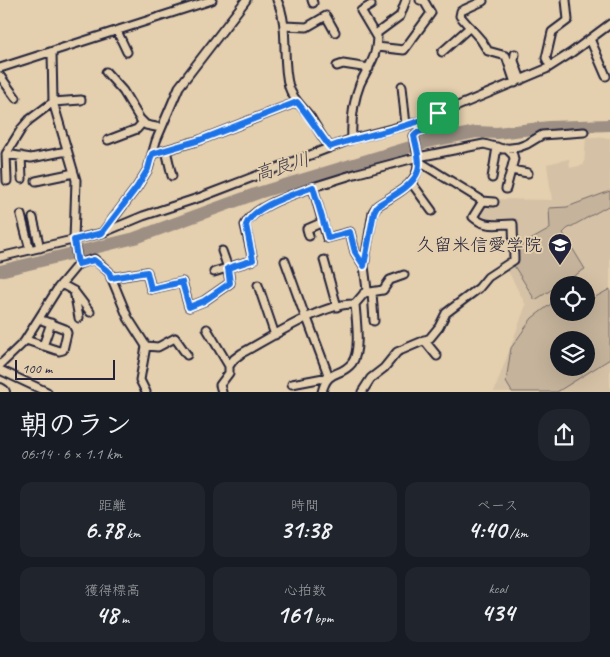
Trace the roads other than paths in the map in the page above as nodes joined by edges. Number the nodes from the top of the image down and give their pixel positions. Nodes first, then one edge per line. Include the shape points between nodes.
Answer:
1 (212, 0) edge
2 (246, 0) edge
3 (277, 0) edge
4 (406, 0) edge
5 (420, 0) edge
6 (566, 0) edge
7 (483, 1) dead end
8 (371, 5) dead end
9 (610, 24) edge
10 (284, 26) junction
11 (470, 27) junction
12 (117, 31) junction
13 (335, 32) dead end
14 (377, 38) junction
15 (590, 39) junction
16 (377, 47) junction
17 (52, 52) junction
18 (127, 52) dead end
19 (442, 52) dead end
20 (515, 54) dead end
21 (337, 66) dead end
22 (550, 66) junction
23 (0, 68) edge
24 (369, 68) junction
25 (106, 72) dead end
26 (0, 76) edge
27 (606, 76) dead end
28 (518, 82) junction
29 (402, 86) dead end
30 (16, 98) dead end
31 (81, 100) dead end
32 (53, 102) junction
33 (297, 102) junction
34 (438, 113) junction
35 (143, 122) junction
36 (406, 125) junction
37 (161, 128) junction
38 (584, 132) dead end
39 (352, 139) junction
40 (108, 140) dead end
41 (330, 147) junction
42 (497, 147) junction
43 (506, 148) junction
44 (166, 150) junction
45 (68, 151) junction
46 (6, 154) junction
47 (152, 154) junction
48 (21, 156) junction
49 (418, 158) junction
50 (3, 168) edge
51 (511, 170) junction
52 (528, 173) dead end
53 (74, 174) junction
54 (172, 176) dead end
55 (492, 178) dead end
56 (22, 179) dead end
57 (7, 181) dead end
58 (36, 181) dead end
59 (411, 182) junction
60 (313, 187) junction
61 (506, 189) dead end
62 (483, 201) junction
63 (494, 202) dead end
64 (432, 211) dead end
65 (21, 215) dead end
66 (33, 218) dead end
67 (323, 222) junction
68 (102, 233) junction
69 (309, 236) dead end
70 (74, 242) junction
71 (40, 248) junction
72 (30, 250) junction
73 (222, 251) dead end
74 (0, 257) edge
75 (324, 260) dead end
76 (285, 261) dead end
77 (78, 262) junction
78 (364, 266) junction
79 (228, 268) junction
80 (214, 272) dead end
81 (404, 275) dead end
82 (111, 278) junction
83 (61, 284) junction
84 (258, 285) dead end
85 (74, 291) junction
86 (372, 292) junction
87 (364, 293) junction
88 (355, 304) junction
89 (337, 306) junction
90 (90, 312) dead end
91 (79, 318) dead end
92 (307, 318) junction
93 (39, 319) junction
94 (374, 321) dead end
95 (50, 323) junction
96 (207, 329) dead end
97 (275, 335) junction
98 (26, 340) junction
99 (424, 340) junction
100 (43, 346) junction
101 (146, 346) junction
102 (187, 355) dead end
103 (436, 356) dead end
104 (0, 365) edge
105 (229, 366) junction
106 (0, 370) edge
107 (329, 377) junction
108 (292, 384) dead end
109 (47, 392) edge
110 (146, 392) edge
111 (222, 392) edge
112 (322, 392) edge
113 (362, 392) edge

1 - 12 street
2 - 37 street via 179,87
3 - 10 street
4 - 14 street via 400,16 377,33
5 - 16 street via 424,1 430,13 404,50
6 - 22 street via 568,20 552,32 546,58
7 - 11 street via 461,11 460,16
8 - 14 street via 361,11
9 - 15 street
10 - 13 street via 307,28 326,16
10 - 33 street via 289,86
11 - 19 street
11 - 28 street via 488,51 506,56
12 - 17 street
12 - 18 street
14 - 16 street
15 - 22 street
15 - 27 street
16 - 24 street
17 - 23 street
17 - 32 street
20 - 28 street
21 - 24 street
22 - 28 street
24 - 39 street via 353,107
25 - 35 street
26 - 30 street
28 - 34 street
29 - 36 street
31 - 32 street
32 - 45 street
32 - 46 street via 29,120
33 - 41 street
33 - 44 street
34 - 36 street
34 - 49 street via 433,128 414,136
35 - 37 street
35 - 40 street via 137,129
36 - 39 street
37 - 47 street
38 - 43 street via 542,135 527,144
39 - 41 street
41 - 68 street
42 - 43 street
42 - 49 street via 484,144
42 - 55 street
43 - 51 street via 513,154
44 - 47 street
44 - 54 street
45 - 48 street via 32,158
45 - 53 street
46 - 48 street
46 - 50 street
47 - 68 street via 148,169 137,187
48 - 56 street
49 - 59 street via 418,171
49 - 60 street
49 - 62 street
50 - 57 street
51 - 52 street
51 - 61 street
53 - 58 street
53 - 70 street
59 - 64 street
59 - 78 street via 377,206
60 - 67 street
60 - 79 street via 251,215 246,225 253,260
62 - 63 street
62 - 99 street via 473,216 480,224 513,224 514,260 488,277 446,313 440,328
65 - 72 street
66 - 71 street
67 - 69 street via 307,229
67 - 78 street via 328,238 350,232 355,252
68 - 70 street
70 - 71 street
70 - 77 street
71 - 72 street
72 - 74 street
73 - 79 street
75 - 89 street
76 - 92 street
77 - 82 street via 94,260 109,272
77 - 83 street
78 - 87 street
79 - 80 street
79 - 82 street via 230,283 189,307 182,282 151,289 147,272
81 - 86 street via 390,280 383,290
82 - 101 street via 128,318
83 - 85 street
83 - 93 street
84 - 97 street
85 - 90 street
85 - 91 street
86 - 87 street
86 - 94 street
87 - 88 street
88 - 89 street
88 - 107 street via 357,352 346,369
89 - 92 street
92 - 97 street
92 - 107 street
93 - 95 street
93 - 98 street
95 - 100 street
95 - 100 street via 67,332 64,350
96 - 105 street
97 - 105 street via 242,353
98 - 100 street
98 - 104 street
99 - 103 street
99 - 113 street via 397,352
101 - 102 street via 158,347 175,338
101 - 110 street via 140,380
105 - 111 street via 229,373 220,385
106 - 109 street
107 - 108 street
107 - 112 street

